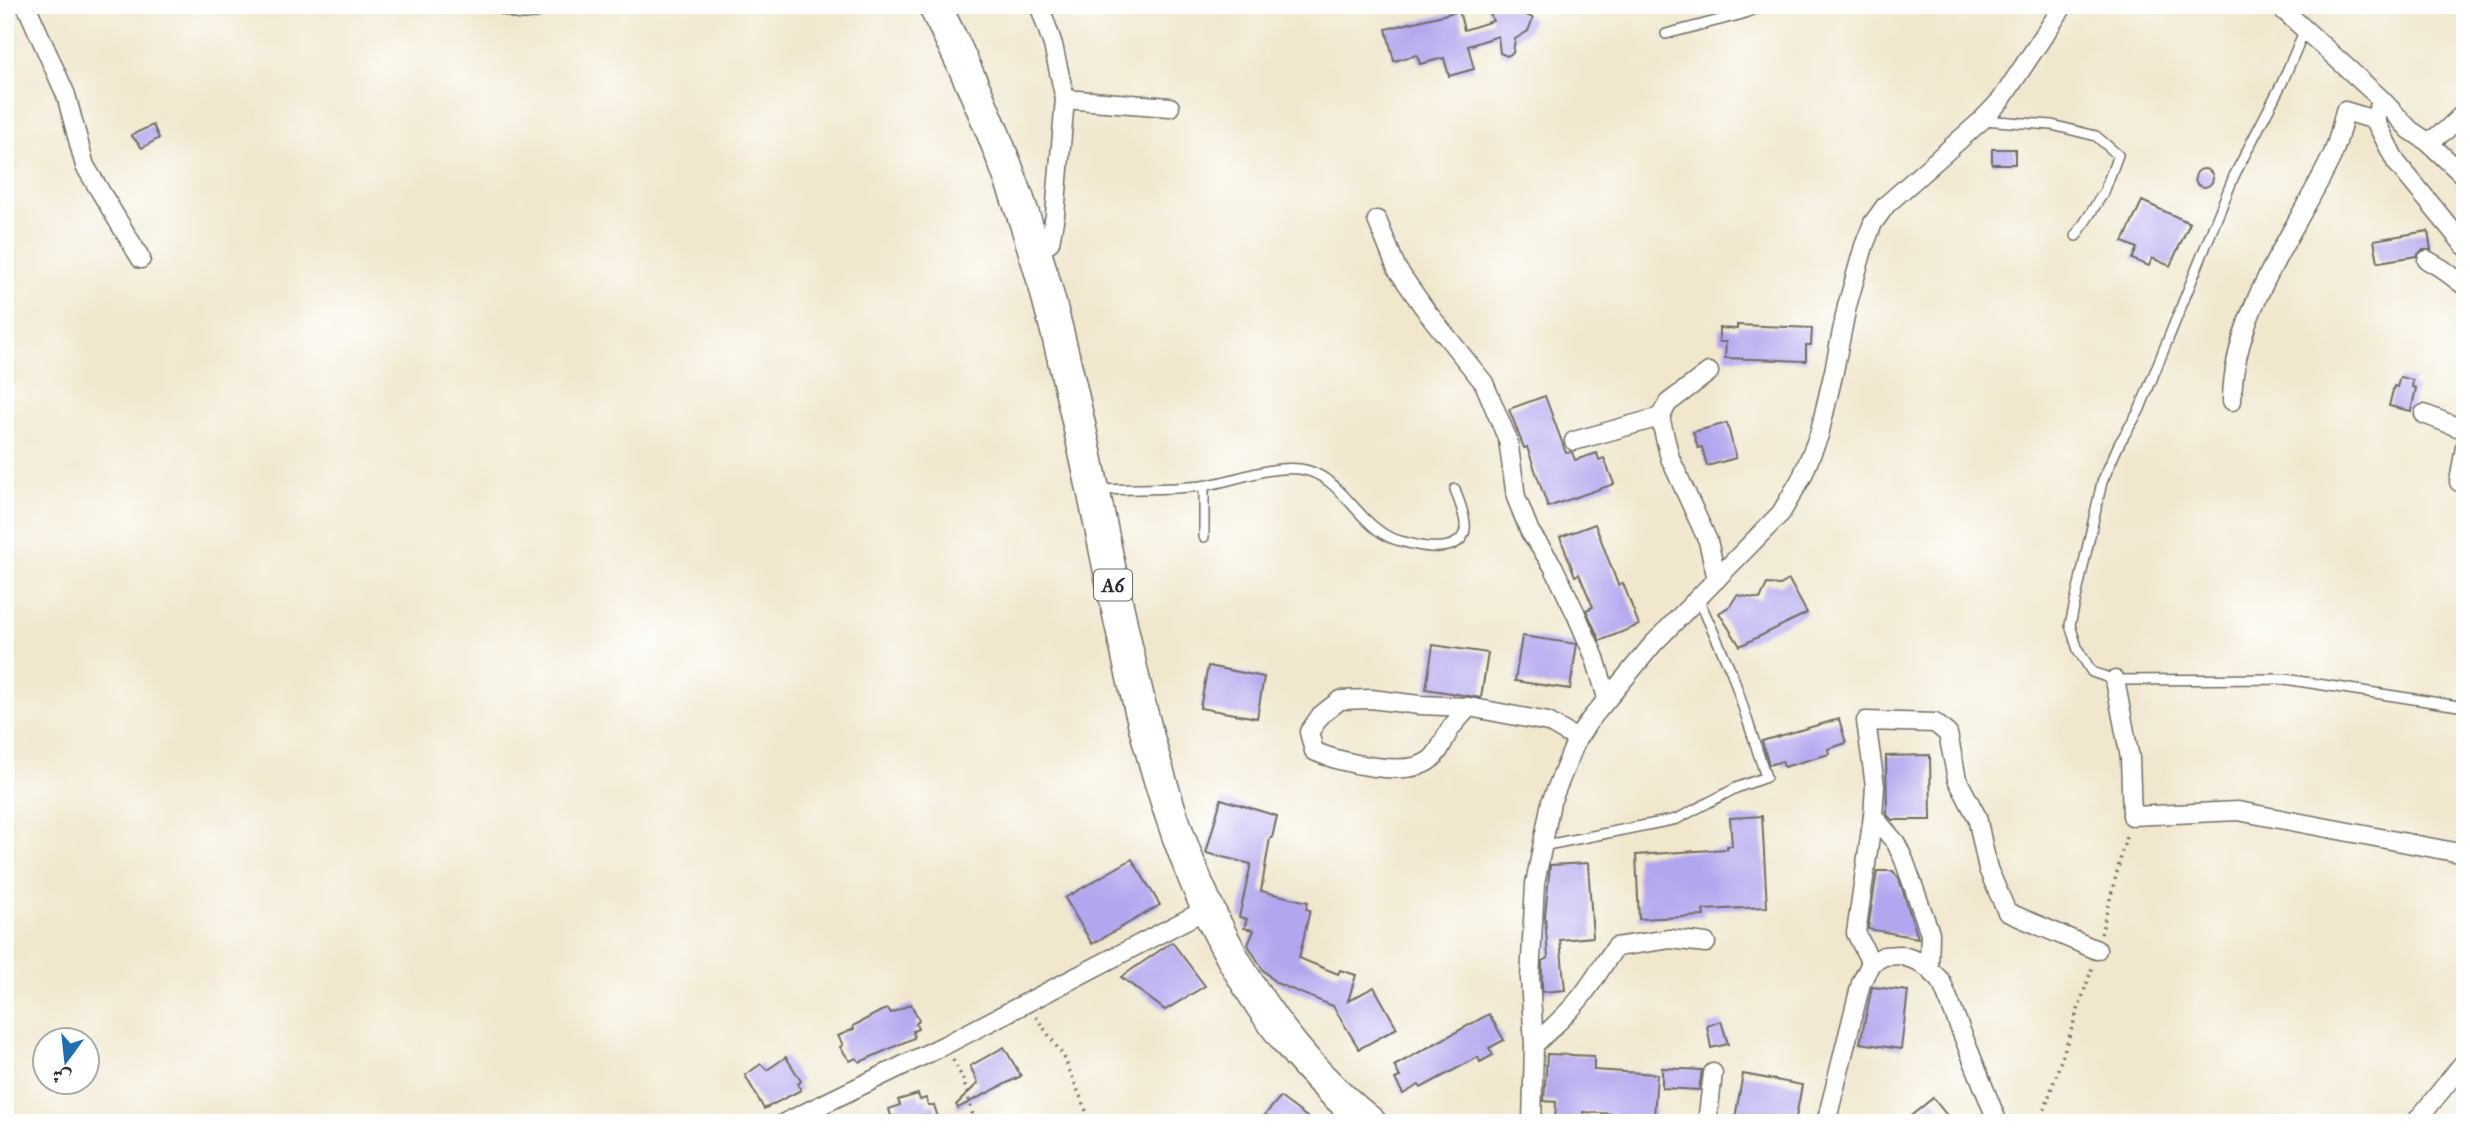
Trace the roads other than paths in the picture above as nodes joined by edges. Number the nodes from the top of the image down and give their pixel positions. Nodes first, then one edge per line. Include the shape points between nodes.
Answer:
1 (26, 5) edge
2 (492, 5) edge
3 (547, 5) edge
4 (934, 5) edge
5 (1037, 5) edge
6 (1766, 5) edge
7 (2064, 5) edge
8 (2278, 5) edge
9 (2305, 29) junction
10 (1666, 34) dead end
11 (1065, 99) junction
12 (2381, 99) junction
13 (1170, 107) dead end
14 (2465, 111) edge
15 (1982, 120) junction
16 (2375, 120) junction
17 (2428, 142) junction
18 (2465, 177) edge
19 (1377, 220) dead end
20 (2076, 236) dead end
21 (2465, 246) edge
22 (1037, 253) junction
23 (141, 259) dead end
24 (2427, 260) dead end
25 (2465, 286) edge
26 (1709, 372) dead end
27 (2232, 401) dead end
28 (2424, 414) dead end
29 (1660, 417) junction
30 (2465, 430) edge
31 (1574, 441) dead end
32 (2465, 447) edge
33 (2459, 482) dead end
34 (1204, 486) junction
35 (1455, 489) dead end
36 (1093, 490) junction
37 (1204, 537) dead end
38 (1717, 579) junction
39 (1698, 598) junction
40 (2115, 680) junction
41 (1607, 698) junction
42 (2465, 707) edge
43 (1468, 708) junction
44 (1577, 739) junction
45 (1873, 816) junction
46 (1542, 846) junction
47 (2465, 854) edge
48 (1207, 909) junction
49 (1706, 943) dead end
50 (2097, 950) road end
51 (1871, 963) junction
52 (1929, 969) junction
53 (1534, 1045) junction
54 (2465, 1061) edge
55 (1713, 1073) dead end
56 (783, 1123) edge
57 (1370, 1123) edge
58 (1532, 1123) edge
59 (1707, 1123) edge
60 (1826, 1123) edge
61 (1998, 1123) edge
62 (2415, 1123) edge

1 - 23 street via 66,95 85,166
2 - 3 lane via 530,16
4 - 22 highway, A6 via 980,100
5 - 11 street via 1053,45
6 - 10 lane
7 - 15 street via 2001,100
8 - 9 street
9 - 12 street
9 - 40 lane via 2234,176 2139,411 2102,482 2070,625 2092,672
11 - 13 street
11 - 22 street via 1050,242
12 - 16 street
12 - 17 street
14 - 17 street
15 - 20 lane via 2052,125 2096,136 2118,155 2104,192
15 - 38 street via 1886,205 1873,223 1847,306 1819,435 1802,477 1782,513
16 - 21 street via 2396,162
16 - 27 street via 2345,111 2333,156 2301,210 2243,333 2232,375
17 - 18 street
19 - 41 street via 1397,269 1484,383 1508,440 1516,497 1530,532 1576,614
22 - 36 highway, A6
24 - 25 street
26 - 29 street via 1668,403
28 - 30 street
29 - 31 street
29 - 38 street via 1670,458 1708,541
32 - 33 street
34 - 35 lane via 1280,469 1311,471 1324,477 1388,537 1442,548 1465,537 1467,527
34 - 36 lane
34 - 37 lane
36 - 48 highway, A6 via 1150,743
38 - 39 street
39 - 41 street
39 - 46 lane via 1732,673 1766,777 1677,819
40 - 42 lane via 2285,679
40 - 47 street via 2130,758 2132,816 2238,811
41 - 44 street
43 - 43 street via 1340,700 1309,732 1314,751 1330,758 1400,769 1417,767 1432,759
43 - 44 street via 1548,722
44 - 46 street via 1552,802
45 - 50 street via 1875,786 1866,721 1935,723 1948,734 1957,779 1978,817 1988,869 2007,912
45 - 51 street via 1856,933
45 - 52 street via 1904,860 1930,933
46 - 53 street via 1535,884 1530,978
48 - 56 street via 1027,1004
48 - 57 highway, A6 via 1268,1015 1318,1075
49 - 53 street via 1670,939 1616,947 1586,992
51 - 52 street via 1900,955
51 - 60 street via 1861,983
52 - 61 street via 1941,981
53 - 58 street
54 - 62 street
55 - 59 street

